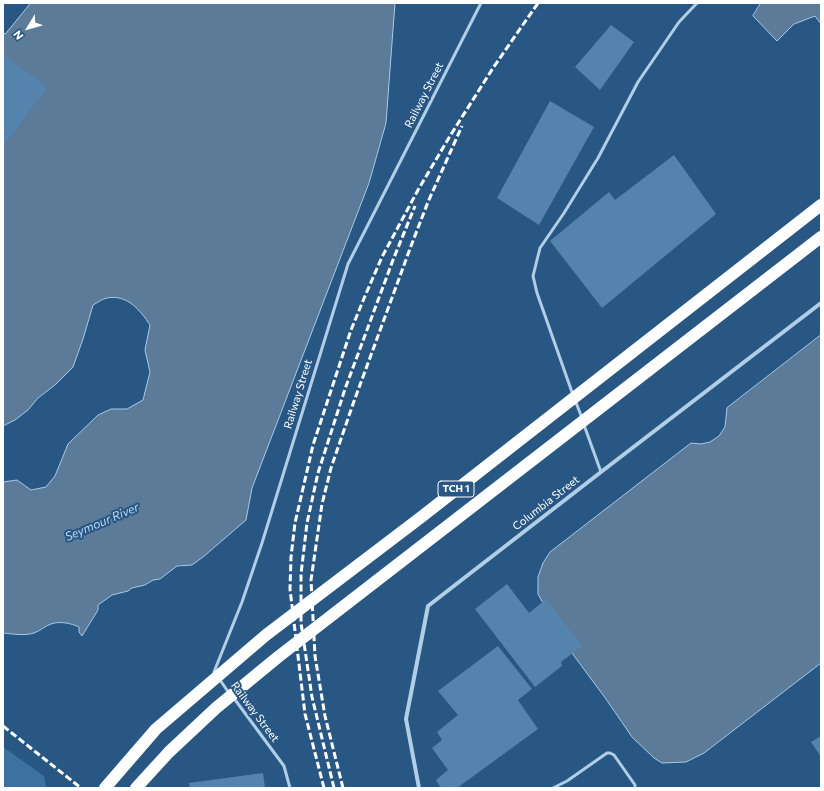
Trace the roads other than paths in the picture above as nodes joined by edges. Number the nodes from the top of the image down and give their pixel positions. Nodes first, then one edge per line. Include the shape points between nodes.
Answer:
1 (481, 3) edge
2 (697, 3) edge
3 (821, 206) edge
4 (821, 237) edge
5 (821, 303) edge
6 (601, 472) junction
7 (105, 788) edge
8 (136, 788) edge
9 (290, 788) edge
10 (419, 788) edge
11 (553, 788) edge
12 (636, 788) edge

1 - 9 lane, Railway Street via 348,264 262,543 214,672 284,766
2 - 6 lane via 679,22 638,82 598,158 540,248 533,276
3 - 7 highway, TCH 1 via 266,634 156,729
4 - 8 highway, TCH 1 via 278,657 210,714 169,752
5 - 6 street, Columbia Street
6 - 10 street, Columbia Street via 428,606 406,719
11 - 12 lane via 606,753 610,753

